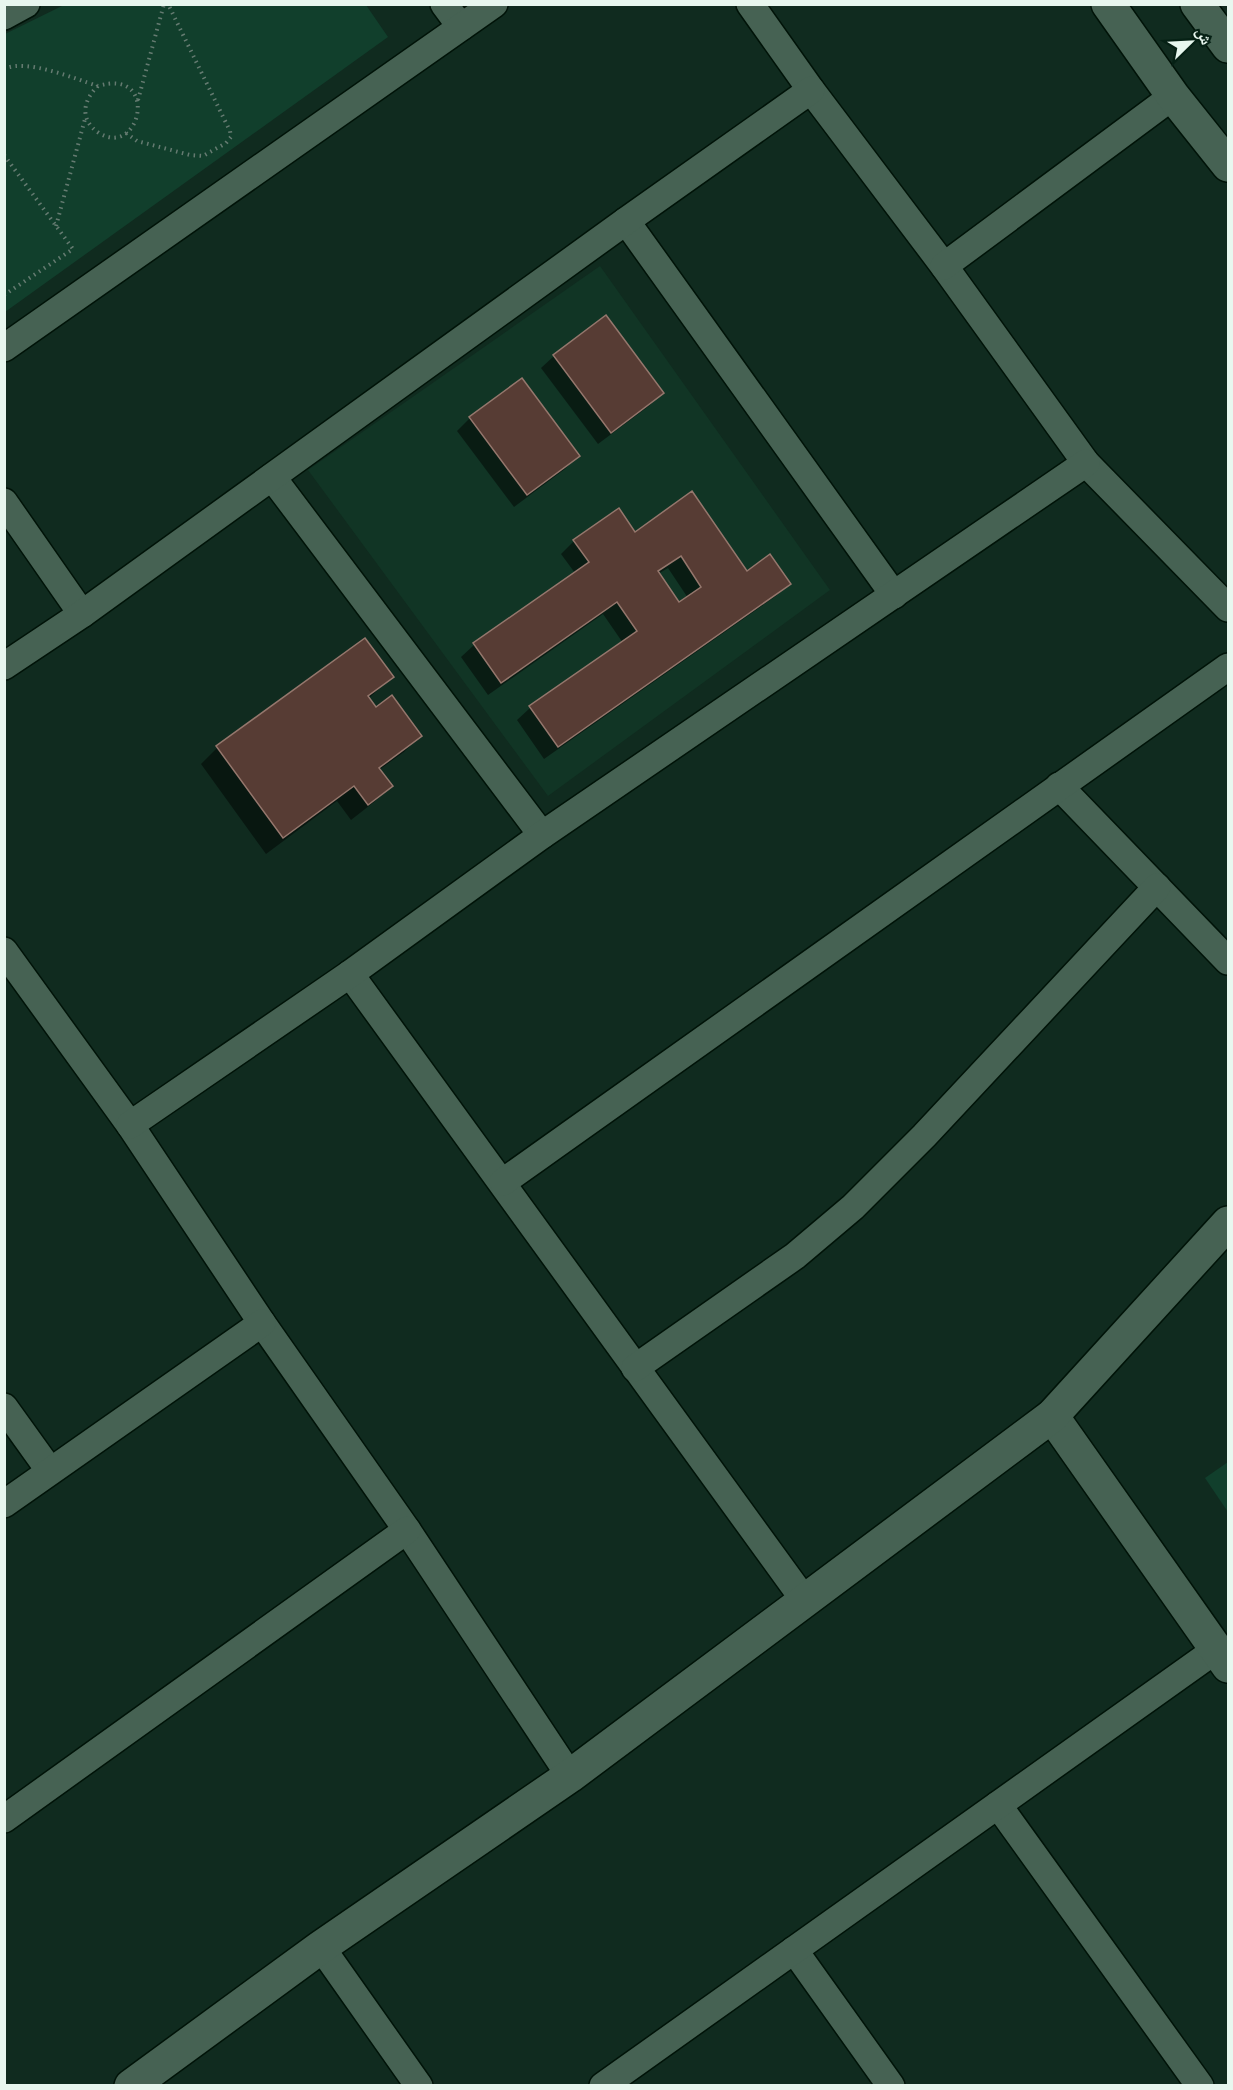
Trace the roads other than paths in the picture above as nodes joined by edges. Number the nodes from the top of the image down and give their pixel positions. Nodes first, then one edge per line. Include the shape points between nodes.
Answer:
1 (27, 4) edge
2 (444, 4) edge
3 (494, 4) edge
4 (750, 4) edge
5 (1108, 4) edge
6 (1197, 4) edge
7 (4, 16) edge
8 (461, 27) junction
9 (1228, 46) edge
10 (811, 90) junction
11 (1173, 96) junction
12 (1228, 165) edge
13 (626, 221) junction
14 (944, 266) junction
15 (4, 348) edge
16 (1086, 463) junction
17 (272, 477) junction
18 (4, 502) edge
19 (894, 595) junction
20 (1228, 608) edge
21 (82, 614) junction
22 (4, 666) edge
23 (1228, 667) edge
24 (1059, 786) junction
25 (542, 835) junction
26 (1157, 887) junction
27 (4, 951) edge
28 (1228, 961) edge
29 (351, 974) junction
30 (130, 1125) junction
31 (503, 1182) junction
32 (1228, 1224) edge
33 (262, 1323) junction
34 (635, 1368) junction
35 (4, 1407) edge
36 (1052, 1416) junction
37 (50, 1471) junction
38 (4, 1503) edge
39 (407, 1530) junction
40 (805, 1600) junction
41 (1222, 1658) edge
42 (570, 1776) junction
43 (998, 1805) junction
44 (4, 1819) edge
45 (321, 1947) junction
46 (794, 1950) junction
47 (131, 2085) edge
48 (419, 2085) edge
49 (603, 2085) edge
50 (891, 2085) edge
51 (1200, 2085) edge

1 - 7 street
2 - 8 street
3 - 8 street
4 - 10 street
5 - 11 street
6 - 9 street
8 - 15 street
10 - 13 street
10 - 14 street
11 - 12 street
11 - 14 street
13 - 17 street
13 - 19 street
14 - 16 street
16 - 19 street
16 - 20 street
17 - 21 street
17 - 25 street
18 - 21 street
19 - 25 street
21 - 22 street
23 - 24 street
24 - 26 street
24 - 31 street
25 - 29 street
26 - 28 street
26 - 34 street via 853,1207 795,1256
27 - 30 street
29 - 30 street
29 - 31 street
30 - 33 street
31 - 34 street
32 - 36 street
33 - 37 street
33 - 39 street
34 - 40 street
35 - 37 street
36 - 40 street
36 - 41 street
37 - 38 street
39 - 42 street
39 - 44 street
40 - 42 street
41 - 43 street
42 - 45 street
43 - 46 street
43 - 51 street
45 - 47 street
45 - 48 street
46 - 49 street
46 - 50 street

